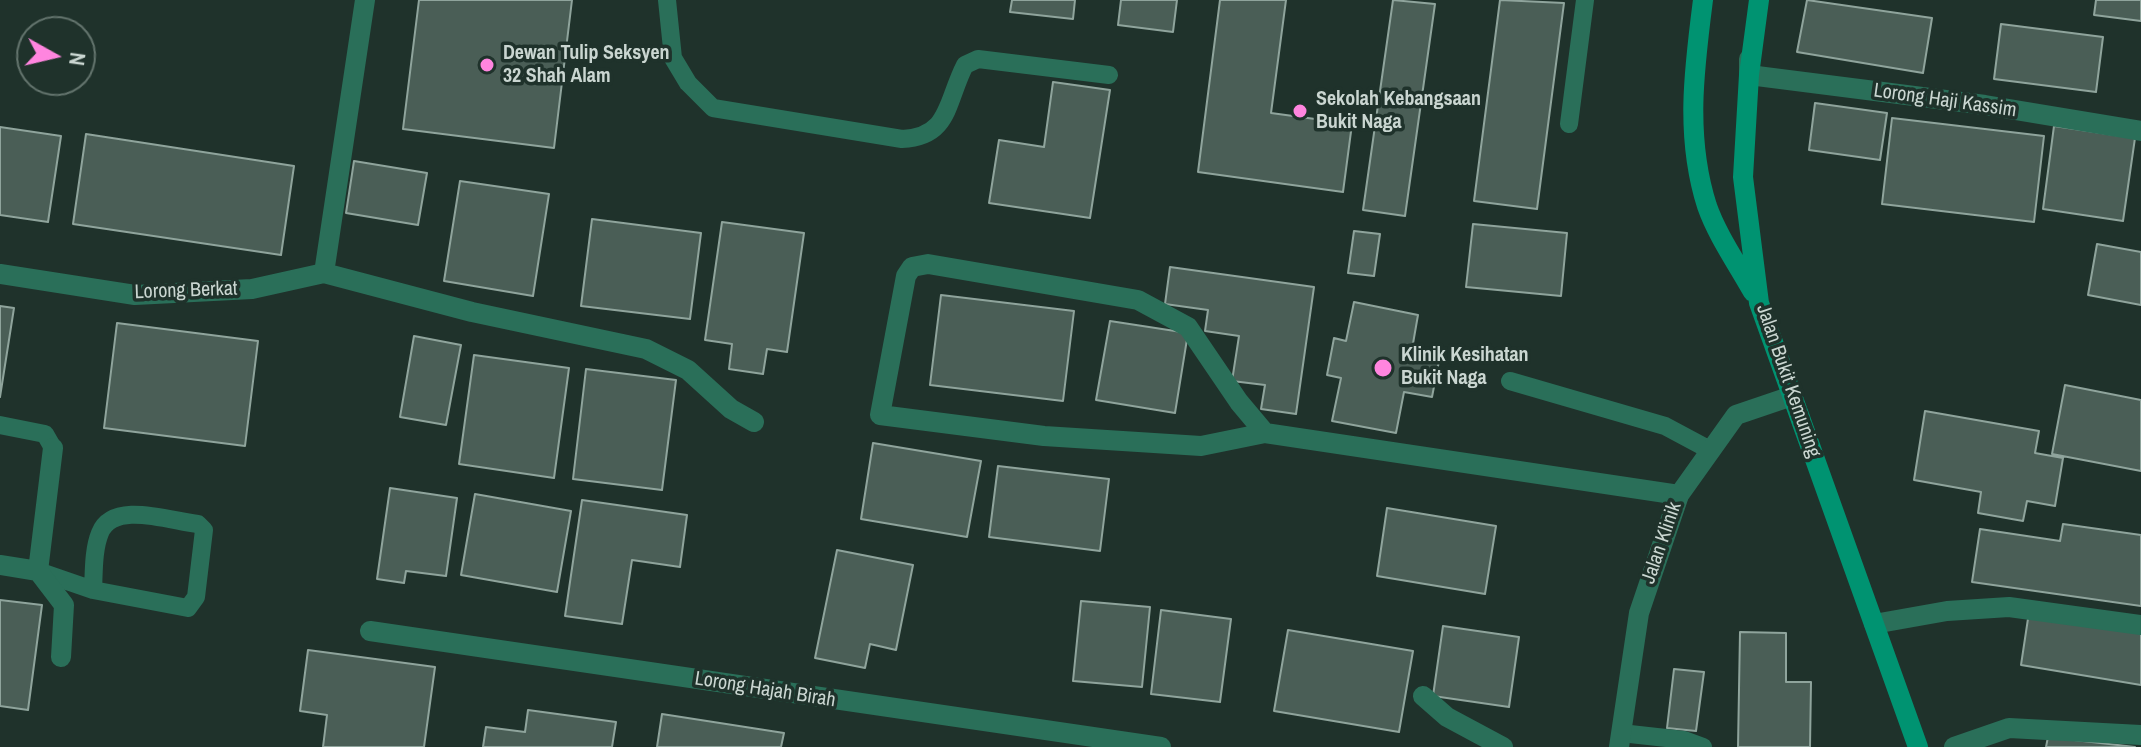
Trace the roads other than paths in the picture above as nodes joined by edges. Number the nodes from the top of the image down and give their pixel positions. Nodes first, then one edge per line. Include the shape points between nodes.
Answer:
1 (365, 0) edge
2 (667, 0) edge
3 (1585, 0) edge
4 (1703, 0) edge
5 (1751, 0) edge
6 (1759, 0) edge
7 (1109, 75) dead end
8 (1749, 75) junction
9 (1569, 124) dead end
10 (2141, 131) edge
11 (324, 273) junction
12 (0, 274) edge
13 (1759, 303) junction
14 (1510, 381) dead end
15 (1792, 396) junction
16 (754, 422) dead end
17 (0, 425) edge
18 (1265, 433) junction
19 (53, 448) joint
20 (1708, 449) junction
21 (1679, 495) junction
22 (0, 565) edge
23 (38, 571) junction
24 (93, 590) junction
25 (1874, 624) junction
26 (2141, 625) edge
27 (370, 631) dead end
28 (61, 657) dead end
29 (1423, 696) dead end
30 (2141, 735) edge
31 (1620, 740) edge
32 (1161, 747) edge
33 (1503, 747) edge
34 (1703, 747) edge
35 (1918, 747) edge
36 (1954, 747) edge

1 - 11 street
2 - 7 lane via 673,58 713,108 902,139 924,138 941,123 965,65 978,59
3 - 9 lane
4 - 13 main road via 1692,143 1708,208
5 - 8 street
6 - 8 main road, Jalan Bukit Kemuning
8 - 10 street, Lorong Haji Kassim
8 - 13 main road, Jalan Bukit Kemuning via 1743,177
11 - 12 street, Lorong Berkat via 252,289 135,295
11 - 16 street via 646,349 688,370 731,409
13 - 15 main road, Jalan Bukit Kemuning
14 - 20 lane via 1665,426
15 - 20 street, Jalan Klinik via 1736,415
15 - 25 main road, Jalan Bukit Kemuning
17 - 19 lane via 45,434
18 - 18 street via 1201,446 1044,436 880,415 906,276 912,267 928,264 1138,300 1188,327
18 - 21 street
19 - 23 street
20 - 21 street, Jalan Klinik
21 - 31 street, Jalan Klinik via 1639,613
22 - 23 street
23 - 24 lane
23 - 28 street via 64,605
24 - 24 lane via 188,608 196,597 204,530 198,524 119,514 107,520 98,536
25 - 26 street via 2009,607
25 - 35 main road, Jalan Bukit Kemuning
27 - 32 street, Lorong Hajah Birah
29 - 33 street via 1447,717
30 - 36 street via 2009,728
31 - 34 lane via 1684,740

